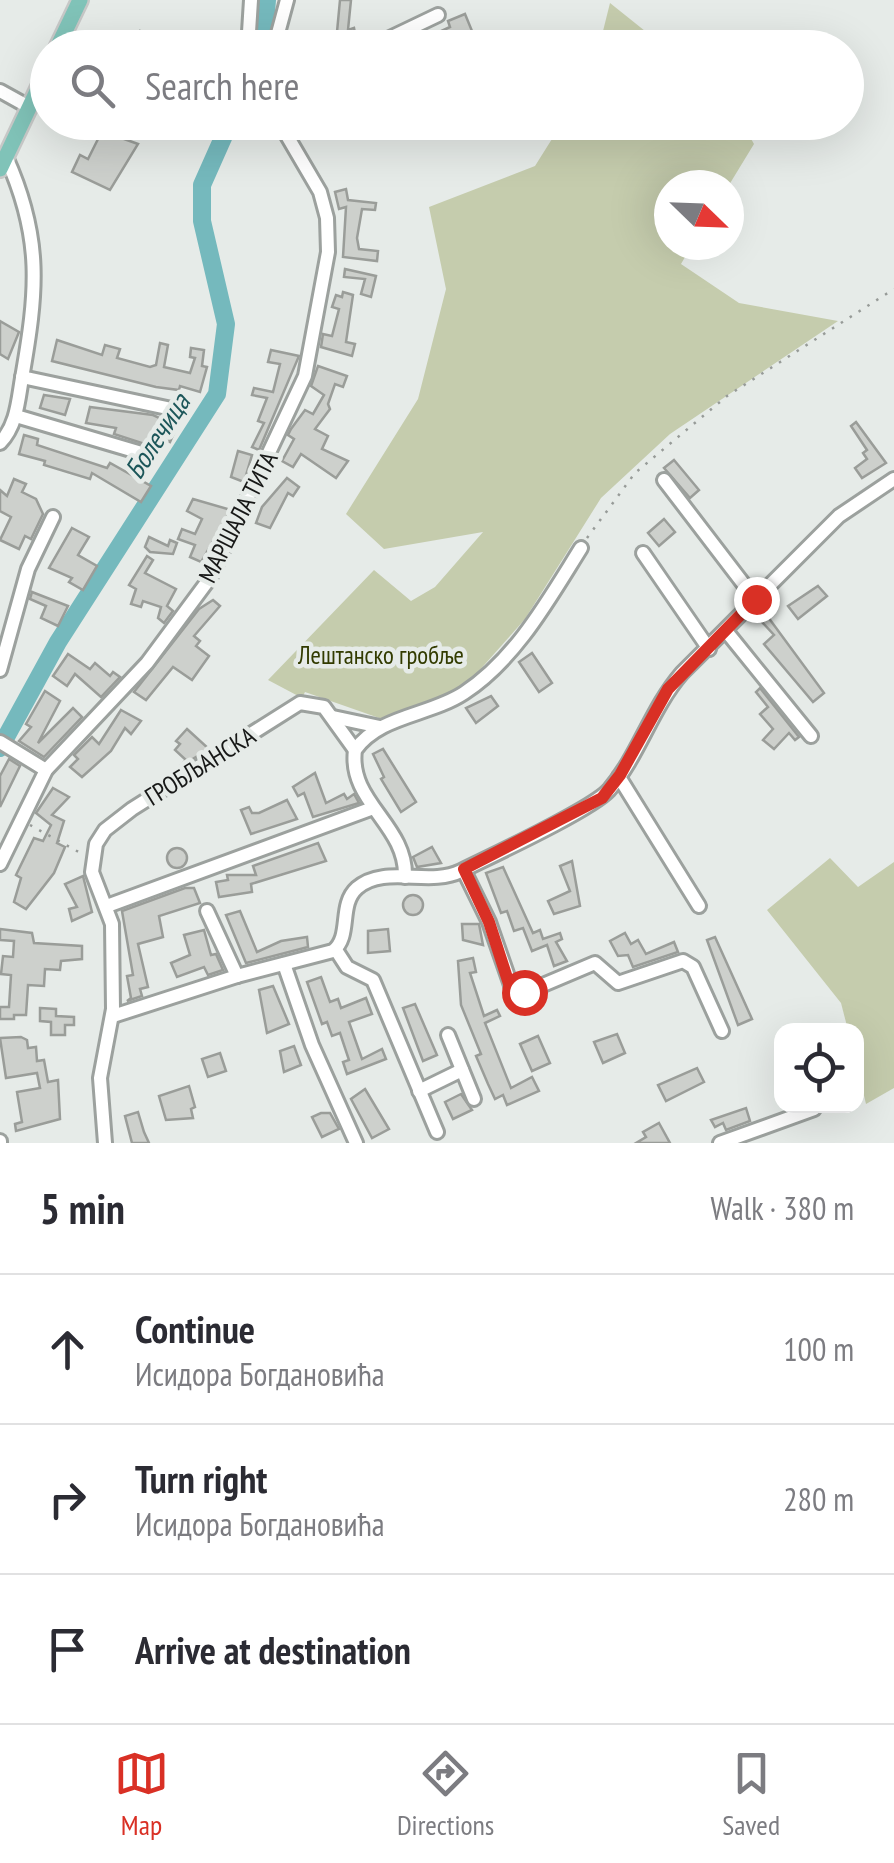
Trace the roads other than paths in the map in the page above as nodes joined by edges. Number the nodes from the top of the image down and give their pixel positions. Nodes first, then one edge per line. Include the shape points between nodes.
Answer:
1 (80, 0) edge
2 (250, 0) edge
3 (287, 0) edge
4 (438, 15) dead end
5 (66, 30) edge
6 (249, 30) edge
7 (279, 30) edge
8 (407, 30) edge
9 (0, 90) edge
10 (29, 107) joint
11 (290, 140) edge
12 (3, 163) edge
13 (22, 376) junction
14 (181, 411) dead end
15 (16, 416) junction
16 (0, 443) edge
17 (138, 452) dead end
18 (894, 479) edge
19 (664, 480) dead end
20 (54, 517) dead end
21 (581, 548) road end
22 (643, 553) dead end
23 (756, 599) junction
24 (726, 631) junction
25 (709, 649) junction
26 (0, 670) edge
27 (334, 716) junction
28 (380, 727) junction
29 (811, 736) dead end
30 (5, 744) edge
31 (355, 750) junction
32 (46, 770) junction
33 (619, 777) junction
34 (373, 808) junction
35 (0, 864) edge
36 (464, 871) junction
37 (405, 877) junction
38 (107, 906) junction
39 (699, 906) dead end
40 (208, 911) dead end
41 (336, 950) junction
42 (284, 964) junction
43 (237, 976) junction
44 (113, 1016) junction
45 (722, 1030) dead end
46 (448, 1035) dead end
47 (462, 1070) junction
48 (419, 1092) junction
49 (474, 1099) dead end
50 (801, 1113) edge
51 (437, 1132) dead end
52 (105, 1143) edge
53 (356, 1143) edge
54 (720, 1143) edge

1 - 5 main road
2 - 6 street
3 - 7 street
4 - 8 street
9 - 10 street
10 - 12 main road
11 - 32 street, МАРШАЛА ТИТА via 327,218 328,252 305,376 210,578 147,663
12 - 13 street via 23,197 36,246 35,309
13 - 14 street
13 - 15 street
15 - 16 street
15 - 17 street
18 - 23 street via 839,516
19 - 23 street
20 - 26 street via 28,569
21 - 28 street via 488,676 429,711
22 - 25 street
23 - 24 street
24 - 25 street
24 - 29 street
25 - 33 street via 659,701
27 - 28 street
27 - 31 street
27 - 38 street, ГРОБЉАНСКА via 309,701 290,709 113,823 92,860
28 - 31 street
30 - 32 street
31 - 34 street via 358,784
32 - 35 street, МАРШАЛА ТИТА
33 - 36 street via 602,798
33 - 39 street
34 - 37 street via 401,845
34 - 38 street
36 - 37 street
36 - 45 street via 513,991 595,963 618,983 683,960 693,966
37 - 41 street via 355,890
38 - 44 street
40 - 43 street
41 - 42 street
41 - 48 street via 351,970 373,980
42 - 43 street
42 - 53 street
43 - 44 street
44 - 52 street via 100,1078
46 - 47 street
47 - 48 street
47 - 49 street
48 - 51 street
50 - 54 street

